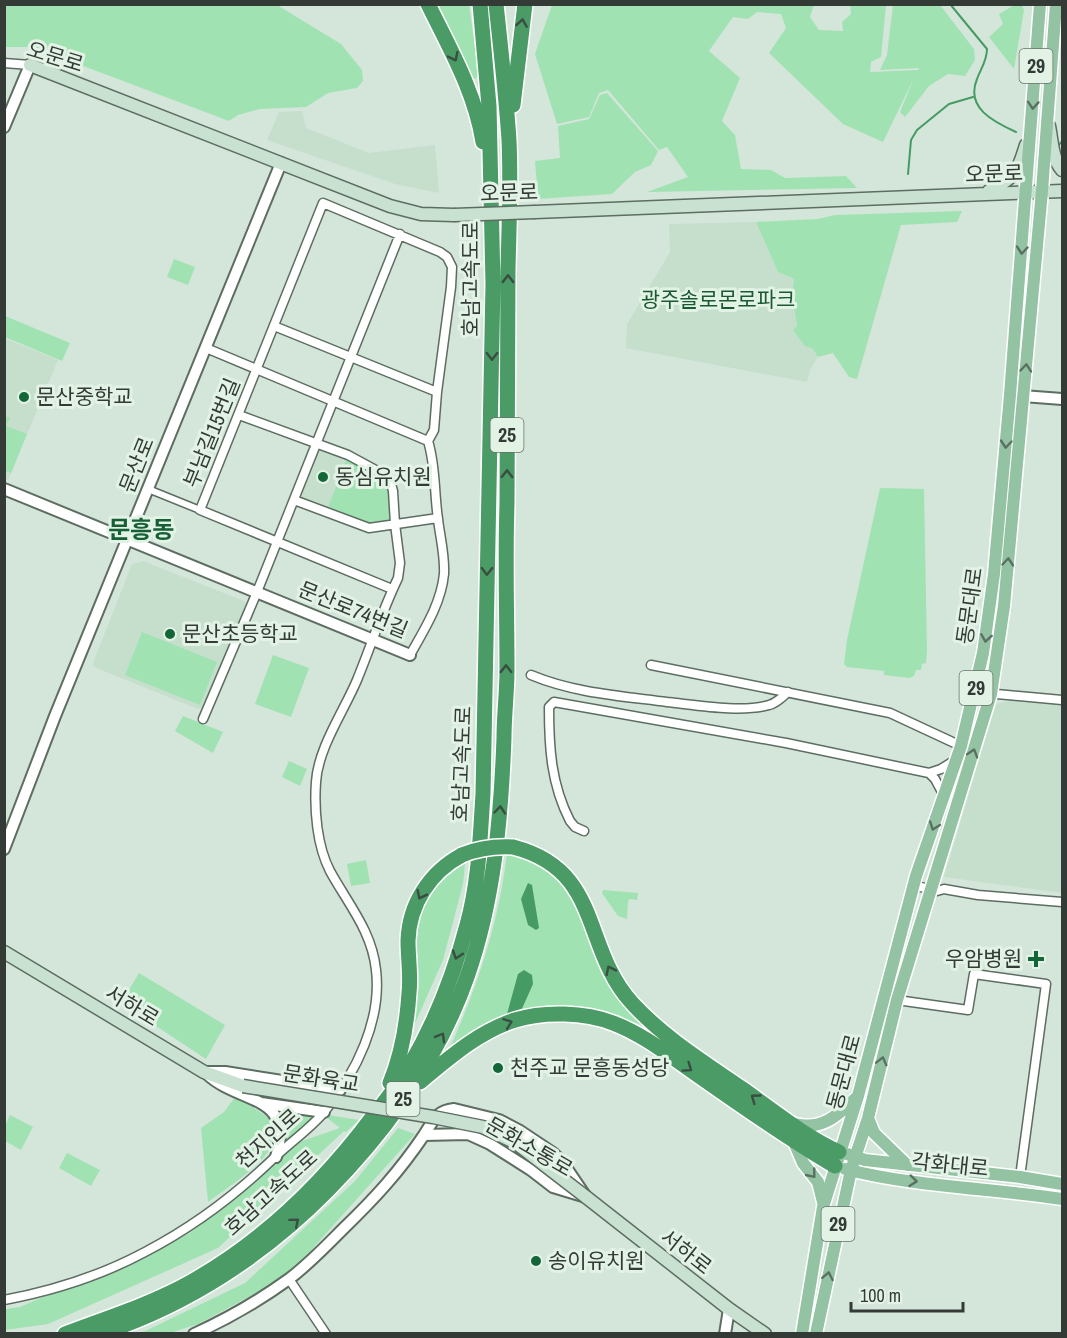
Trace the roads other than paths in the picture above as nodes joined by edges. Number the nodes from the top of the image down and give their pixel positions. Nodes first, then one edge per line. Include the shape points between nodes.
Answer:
1 (428, 4) edge
2 (480, 4) edge
3 (496, 4) edge
4 (525, 4) edge
5 (1040, 4) edge
6 (1056, 4) edge
7 (4, 63) edge
8 (30, 64) junction
9 (1048, 121) junction
10 (4, 127) edge
11 (1031, 127) junction
12 (509, 144) junction
13 (281, 163) junction
14 (1062, 170) edge
15 (1042, 191) junction
16 (1062, 191) edge
17 (492, 192) junction
18 (1026, 192) junction
19 (985, 193) junction
20 (323, 203) joint
21 (400, 234) junction
22 (274, 326) junction
23 (206, 348) junction
24 (350, 358) junction
25 (257, 370) junction
26 (437, 392) junction
27 (1010, 395) junction
28 (1023, 396) junction
29 (1062, 399) edge
30 (333, 400) junction
31 (239, 415) junction
32 (428, 441) junction
33 (315, 444) junction
34 (1003, 478) junction
35 (4, 489) edge
36 (148, 489) junction
37 (294, 500) junction
38 (200, 510) junction
39 (1013, 514) junction
40 (438, 518) junction
41 (395, 524) junction
42 (127, 540) junction
43 (276, 542) junction
44 (392, 589) junction
45 (257, 592) junction
46 (372, 640) junction
47 (410, 655) joint
48 (651, 665) dead end
49 (531, 675) dead end
50 (788, 692) junction
51 (975, 692) junction
52 (991, 694) junction
53 (1062, 700) edge
54 (203, 719) dead end
55 (961, 746) junction
56 (957, 759) junction
57 (929, 773) junction
58 (944, 797) junction
59 (584, 831) dead end
60 (5, 847) edge
61 (915, 881) junction
62 (931, 885) junction
63 (1062, 902) edge
64 (4, 952) edge
65 (897, 1000) junction
66 (204, 1072) junction
67 (243, 1086) joint
68 (340, 1090) junction
69 (408, 1091) junction
70 (858, 1096) junction
71 (260, 1103) junction
72 (324, 1112) junction
73 (868, 1118) junction
74 (790, 1123) junction
75 (424, 1135) junction
76 (794, 1142) junction
77 (276, 1157) junction
78 (855, 1157) junction
79 (837, 1159) junction
80 (908, 1166) junction
81 (851, 1170) junction
82 (873, 1175) junction
83 (1020, 1177) junction
84 (1062, 1184) edge
85 (586, 1197) junction
86 (844, 1197) junction
87 (1062, 1199) edge
88 (823, 1207) junction
89 (228, 1259) junction
90 (289, 1279) junction
91 (4, 1300) edge
92 (729, 1309) junction
93 (65, 1334) edge
94 (99, 1334) edge
95 (194, 1334) edge
96 (326, 1334) edge
97 (725, 1334) edge
98 (765, 1334) edge
99 (801, 1334) edge
100 (816, 1334) edge

1 -> 17 highway via 474,103
2 - 17 highway, 호남고속도로 / 25
3 - 12 highway, 호남고속도로 / 25
12 -> 4 highway
5 -> 11 main road, 동문대로 / 29
6 - 9 main road, 동문대로 / 29
7 - 8 street, 오문로
8 - 10 street
8 - 13 main road, 오문로
9 - 14 main road via 1053,152
9 - 15 main road, 동문대로 / 29
11 - 18 main road, 동문대로 / 29
11 - 19 main road via 1019,169 1013,177
69 -> 12 highway, 호남고속도로 / 25 via 445,1030 467,978 481,934 496,857 507,674
13 - 19 main road, 오문로, bridge via 421,214
13 - 23 street, 문산로
15 - 16 main road, 오문로
15 - 18 main road, 오문로
28 -> 15 main road, 동문대로 / 29
17 -> 89 highway, 호남고속도로 / 25 via 484,752 480,848 467,923 430,1029 408,1069 356,1140 310,1191
18 - 19 main road, 오문로
18 -> 27 main road, 동문대로 / 29
20 - 21 street, 문산로74번길
20 - 22 street, 부남길15번길
21 - 24 street
21 - 26 street, 문산로74번길 via 440,252 452,267
22 - 24 street
22 - 25 street, 부남길15번길
23 - 25 street
23 - 36 street, 문산로
24 - 26 street
24 - 30 street
25 - 30 street
25 - 31 street, 부남길15번길
26 - 32 street, 문산로74번길 via 434,430
27 - 28 street
27 -> 34 main road, 동문대로 / 29
28 - 29 street
28 - 39 main road, 동문대로 / 29
30 - 32 street
30 - 33 street
31 - 33 street, 천지인로
31 - 38 street, 부남길15번길
32 - 40 street, 문산로74번길
33 - 37 street
33 - 41 street, 천지인로 via 348,455 383,474 393,491
34 - 39 main road via 1009,480 1008,505
34 -> 51 main road, 동문대로 / 29 via 989,616
35 - 42 street, 문산로74번길
36 - 38 street
36 - 42 street, 문산로
37 - 41 street via 369,528
37 - 43 street
38 - 43 street, 부남길15번길
52 -> 39 main road, 동문대로 / 29
40 - 41 street
40 - 47 street, 문산로74번길 via 444,557 442,585 430,620
41 - 44 street, 천지인로 via 400,563
42 - 45 street, 문산로74번길
42 - 60 street, 문산로
43 - 44 street, 부남길15번길
43 - 45 street
44 - 46 street, 천지인로
45 - 46 street, 문산로74번길
45 - 54 street
46 - 47 street, 문산로74번길
46 - 68 street, 천지인로 via 319,763 316,785 326,862 364,926 377,971 371,1024
48 - 50 street
49 - 50 street via 585,692 706,706 770,705
50 - 55 street via 890,713
51 - 52 street
51 - 55 main road, 동문대로 / 29
52 - 53 street
62 -> 52 main road, 동문대로 / 29
55 - 56 main road, 동문대로 / 29
56 - 57 street
56 - 58 main road, 동문대로 / 29
57 - 58 street
57 - 59 street via 554,702 549,707 553,772 570,821
58 -> 61 main road, 동문대로 / 29
61 - 62 street
61 - 70 main road, 동문대로 / 29
62 - 63 street via 937,891
62 - 65 main road, 동문대로 / 29
64 - 66 main road, 서하로
73 -> 65 main road, 동문대로 / 29
65 - 83 street via 968,1010 974,974 1046,984
66 - 67 main road, 서하로
66 - 68 street
66 - 71 street via 218,1084
67 - 85 main road, 문화육교, bridge via 483,1127 516,1143
68 - 72 street, 천지인로
69 -> 76 highway via 486,1032 516,1020 554,1014 583,1016 613,1023 654,1045
94 -> 69 highway, 호남고속도로 / 25 via 176,1302 263,1248 346,1172
70 - 74 main road via 834,1119 824,1123 813,1127
70 - 79 main road, 동문대로 / 29
71 - 72 street
71 - 77 street via 279,1120 282,1132
72 - 77 street, 천지인로
73 - 78 main road, 동문대로 / 29
73 - 80 main road via 874,1133
74 - 79 highway via 824,1145
74 -> 89 highway, bridge via 658,1029 630,1001 612,976 577,891 553,863 513,847 476,849 450,862 426,884 413,914 408,937 410,991 404,1040 385,1093 314,1178 235,1247
75 - 85 street, 문화소통로 via 468,1134 553,1187
75 - 85 street, 문화소통로 via 444,1110 499,1120 553,1154
75 - 90 street, 문화소통로 via 378,1196
76 - 79 highway
76 -> 88 main road via 803,1163 818,1182
77 - 91 street, 천지인로 via 216,1208 143,1253 42,1292
78 - 79 main road, 각화대로
78 - 80 main road, 각화대로
78 - 81 main road, 동문대로 / 29
79 - 81 main road, 각화대로
79 - 88 main road, 동문대로 / 29
80 - 83 main road, 각화대로
81 - 82 main road, 각화대로
81 - 86 main road, 동문대로 / 29
82 - 86 main road
82 -> 87 main road, 각화대로
83 - 84 main road, 각화대로
85 - 92 main road, 서하로
100 -> 86 main road, 동문대로 / 29
88 - 99 main road, 동문대로 / 29
89 - 93 highway, 호남고속도로 / 25 via 157,1299
90 - 95 street, 문화소통로
90 - 96 street
92 - 97 street
92 - 98 main road, 서하로

